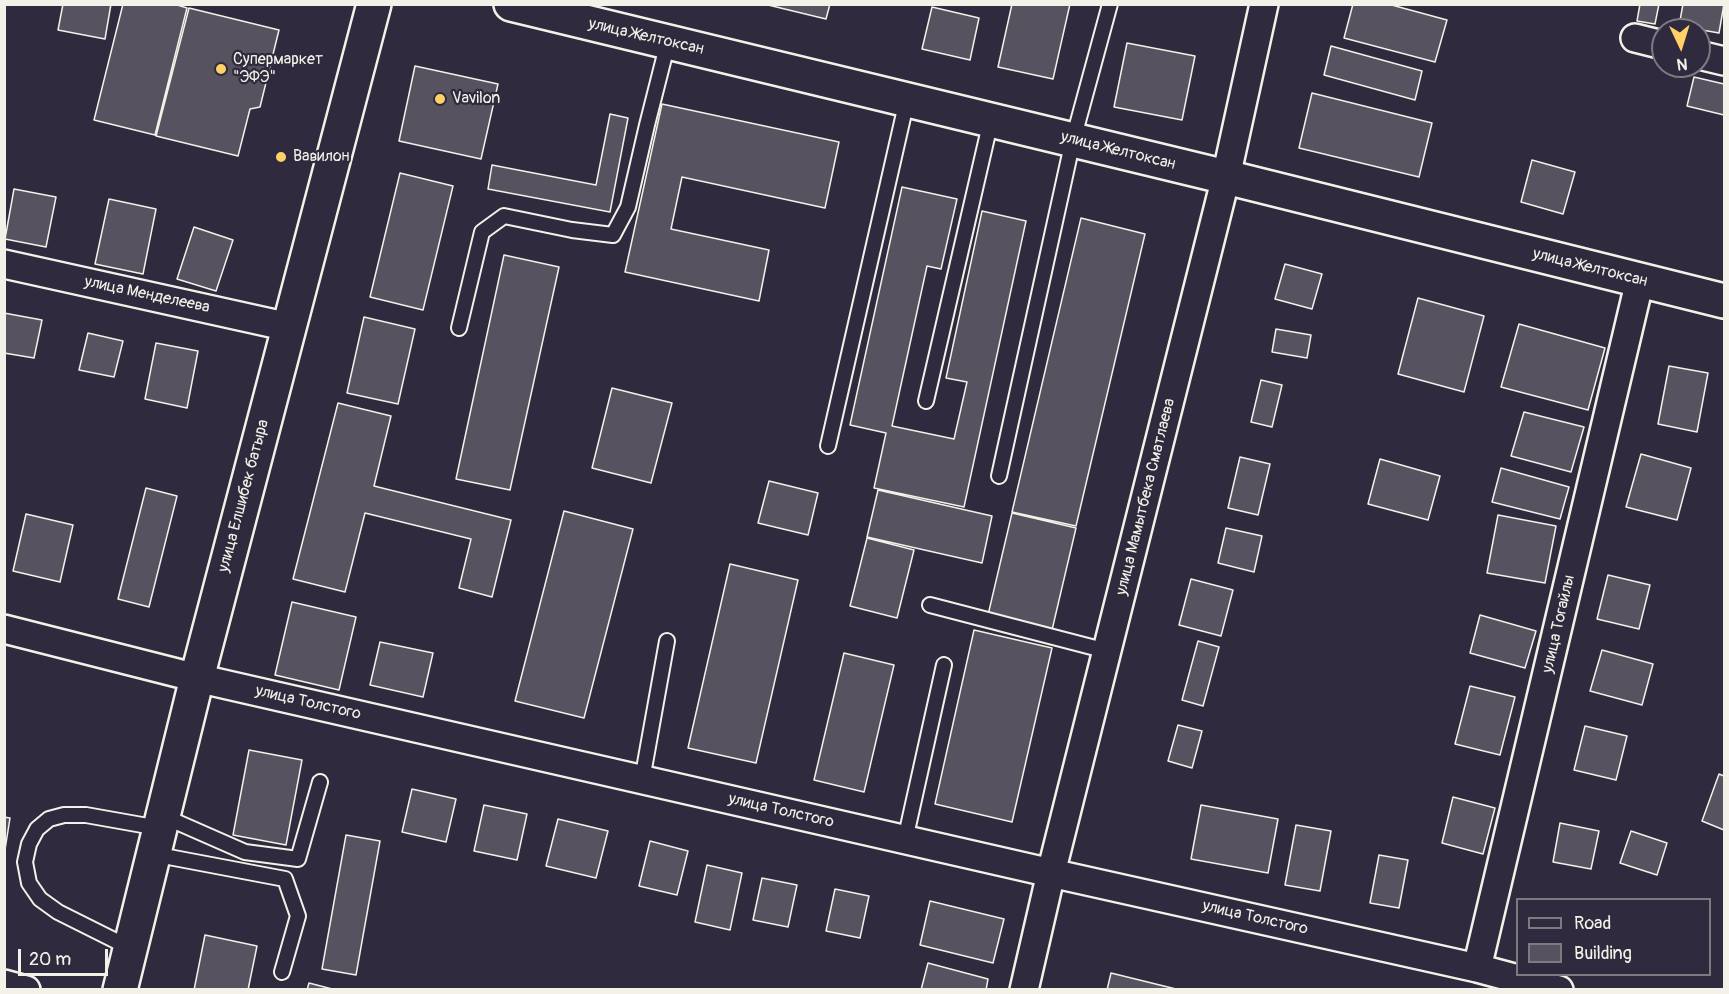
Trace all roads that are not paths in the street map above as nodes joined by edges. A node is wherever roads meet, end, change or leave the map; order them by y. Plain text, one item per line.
1 (374, 4) edge
2 (511, 4) edge
3 (1110, 4) edge
4 (1264, 4) edge
5 (562, 11) edge
6 (1635, 38) dead end
7 (668, 42) junction
8 (1651, 42) edge
9 (907, 100) junction
10 (991, 120) junction
11 (1073, 140) junction
12 (1226, 177) junction
13 (4, 264) edge
14 (1640, 280) junction
15 (1725, 300) edge
16 (289, 327) junction
17 (459, 328) dead end
18 (926, 401) dead end
19 (828, 446) dead end
20 (999, 476) dead end
21 (930, 605) dead end
22 (4, 629) edge
23 (667, 641) dead end
24 (1107, 651) junction
25 (944, 666) dead end
26 (197, 678) junction
27 (642, 780) junction
28 (320, 782) dead end
29 (158, 833) junction
30 (904, 840) junction
31 (1051, 873) junction
32 (130, 948) junction
33 (1477, 968) junction
34 (282, 972) dead end
35 (4, 984) edge
36 (26, 990) edge
37 (120, 990) edge
38 (1024, 990) edge
39 (1559, 990) edge

1 - 16 street, улица Елшибек батыра
2 - 5 street, улица Желтоксан
3 - 11 lane
4 - 12 street, улица Мамытбека Сматлаева
5 - 7 street, улица Желтоксан
6 - 8 street
7 - 9 street, улица Желтоксан
7 - 17 lane
9 - 10 street, улица Желтоксан
9 - 19 lane
10 - 11 street, улица Желтоксан
10 - 18 lane
11 - 12 street, улица Желтоксан
11 - 20 lane
12 - 14 street, улица Желтоксан
12 - 24 street, улица Мамытбека Сматлаева
13 - 16 street, улица Менделеева
14 - 15 street, улица Желтоксан
14 - 33 street, улица Тогайлы
16 - 26 street, улица Елшибек батыра
21 - 24 lane
22 - 26 street, улица Толстого
23 - 27 lane
24 - 31 street, улица Мамытбека Сматлаева
25 - 30 lane
26 - 27 street, улица Толстого
26 - 29 street, улица Елшибек батыра
27 - 30 street, улица Толстого
28 - 29 lane
29 - 32 street, улица Елшибек батыра
29 - 32 lane
29 - 34 lane
30 - 31 street, улица Толстого
31 - 33 street, улица Толстого
31 - 38 street, улица Мамытбека Сматлаева
32 - 37 street, улица Елшибек батыра
33 - 39 street, улица Толстого
35 - 36 street

